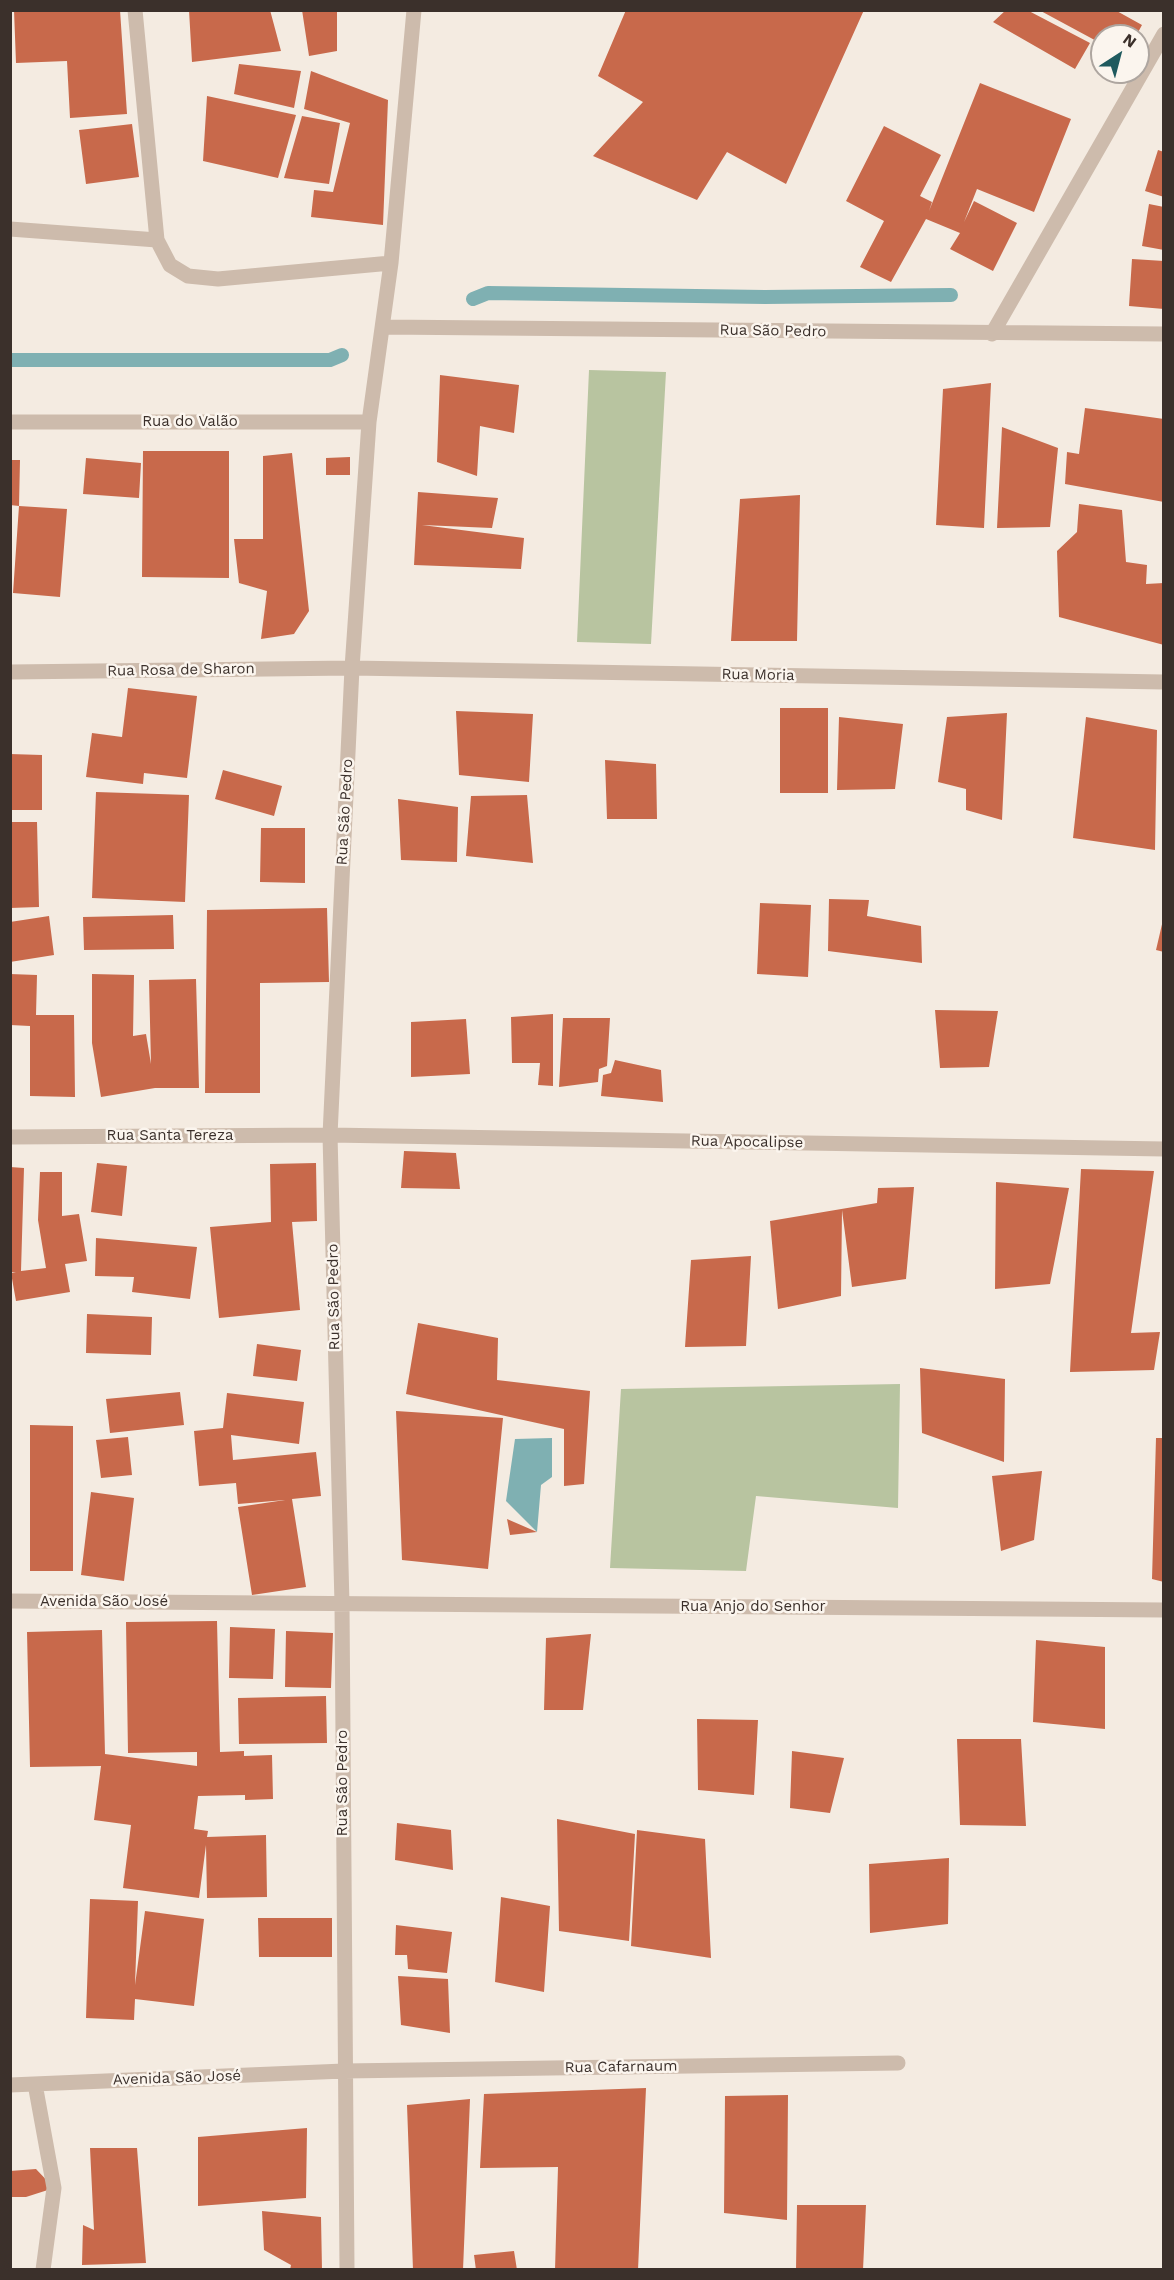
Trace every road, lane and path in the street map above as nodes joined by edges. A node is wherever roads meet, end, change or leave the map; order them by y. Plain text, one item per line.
1 (135, 10) edge
2 (414, 10) edge
3 (1164, 34) edge
4 (10, 230) edge
5 (157, 240) junction
6 (391, 262) junction
7 (383, 327) junction
8 (992, 334) junction
9 (1164, 334) edge
10 (10, 422) edge
11 (369, 422) junction
12 (352, 668) junction
13 (10, 672) edge
14 (1164, 682) edge
15 (330, 1135) junction
16 (10, 1137) edge
17 (1164, 1149) edge
18 (10, 1601) edge
19 (342, 1604) junction
20 (1164, 1610) edge
21 (898, 2063) dead end
22 (344, 2072) junction
23 (35, 2084) junction
24 (10, 2085) edge
25 (43, 2270) edge
26 (347, 2270) edge

1 - 5 street
2 - 6 street, Rua São Pedro
3 - 8 street
4 - 5 street
5 - 6 street
6 - 7 street, Rua São Pedro
7 - 8 street, Rua São Pedro
7 - 11 street, Rua São Pedro
8 - 9 street, Rua São Pedro
10 - 11 street, Rua do Valão
11 - 12 street, Rua São Pedro
12 - 13 street, Rua Rosa de Sharon
12 - 14 street, Rua Moria
12 - 15 street, Rua São Pedro
15 - 16 street, Rua Santa Tereza
15 - 17 street, Rua Apocalipse
15 - 19 street, Rua São Pedro
18 - 19 street, Avenida São José
19 - 20 street, Rua Anjo do Senhor
19 - 22 street, Rua São Pedro
21 - 22 street, Rua Cafarnaum
22 - 23 street, Avenida São José
22 - 26 street, Rua São Pedro
23 - 24 street, Avenida São José
23 - 25 street

